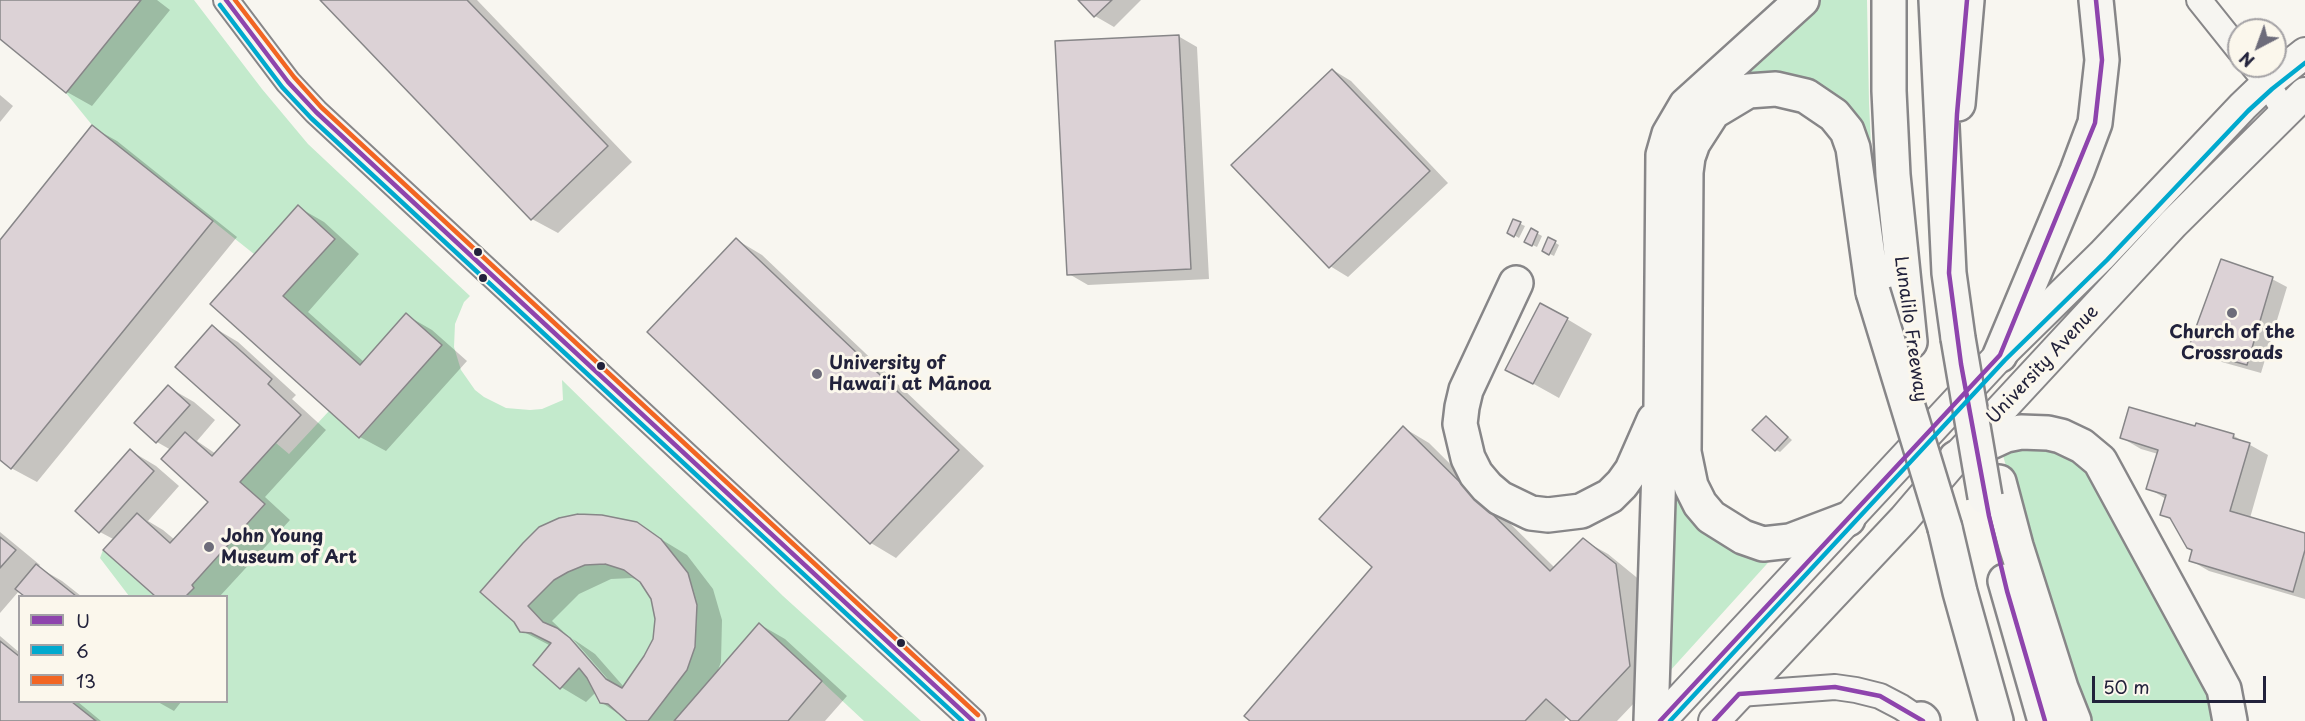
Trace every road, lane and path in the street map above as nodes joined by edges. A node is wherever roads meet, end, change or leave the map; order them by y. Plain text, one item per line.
1 (226, 0) edge
2 (1802, 0) edge
3 (1889, 0) edge
4 (1936, 0) edge
5 (1967, 0) edge
6 (2096, 0) edge
7 (2199, 0) edge
8 (2227, 35) edge
9 (2305, 53) edge
10 (2287, 61) edge
11 (2257, 78) edge
12 (2265, 78) edge
13 (2295, 102) edge
14 (1949, 273) junction
15 (1516, 283) dead end
16 (2000, 355) junction
17 (1660, 405) junction
18 (1967, 441) junction
19 (1992, 489) junction
20 (1848, 519) junction
21 (1945, 528) junction
22 (1739, 694) junction
23 (1922, 720) edge
24 (973, 721) edge
25 (1651, 721) edge
26 (1660, 721) edge
27 (1714, 721) edge
28 (1996, 721) edge
29 (2045, 721) edge
30 (2074, 721) edge
31 (2230, 721) edge

1 - 24 street
2 - 17 highway
3 - 21 highway, Lunalilo Freeway, bridge
4 - 14 highway
5 - 14 highway
6 - 16 highway
7 - 8 street
9 - 10 main road, University Avenue
11 - 16 main road, University Avenue
12 - 13 street
13 - 18 main road, University Avenue
14 - 18 highway, bridge
15 - 17 highway
16 - 20 main road, University Avenue
17 - 25 highway
18 - 19 highway, bridge
18 - 22 main road, University Avenue
18 - 31 highway
19 - 29 highway
19 - 30 highway
20 - 21 highway, bridge
20 - 26 main road, University Avenue
21 - 28 highway, Lunalilo Freeway
22 - 23 street
22 - 27 main road, University Avenue

